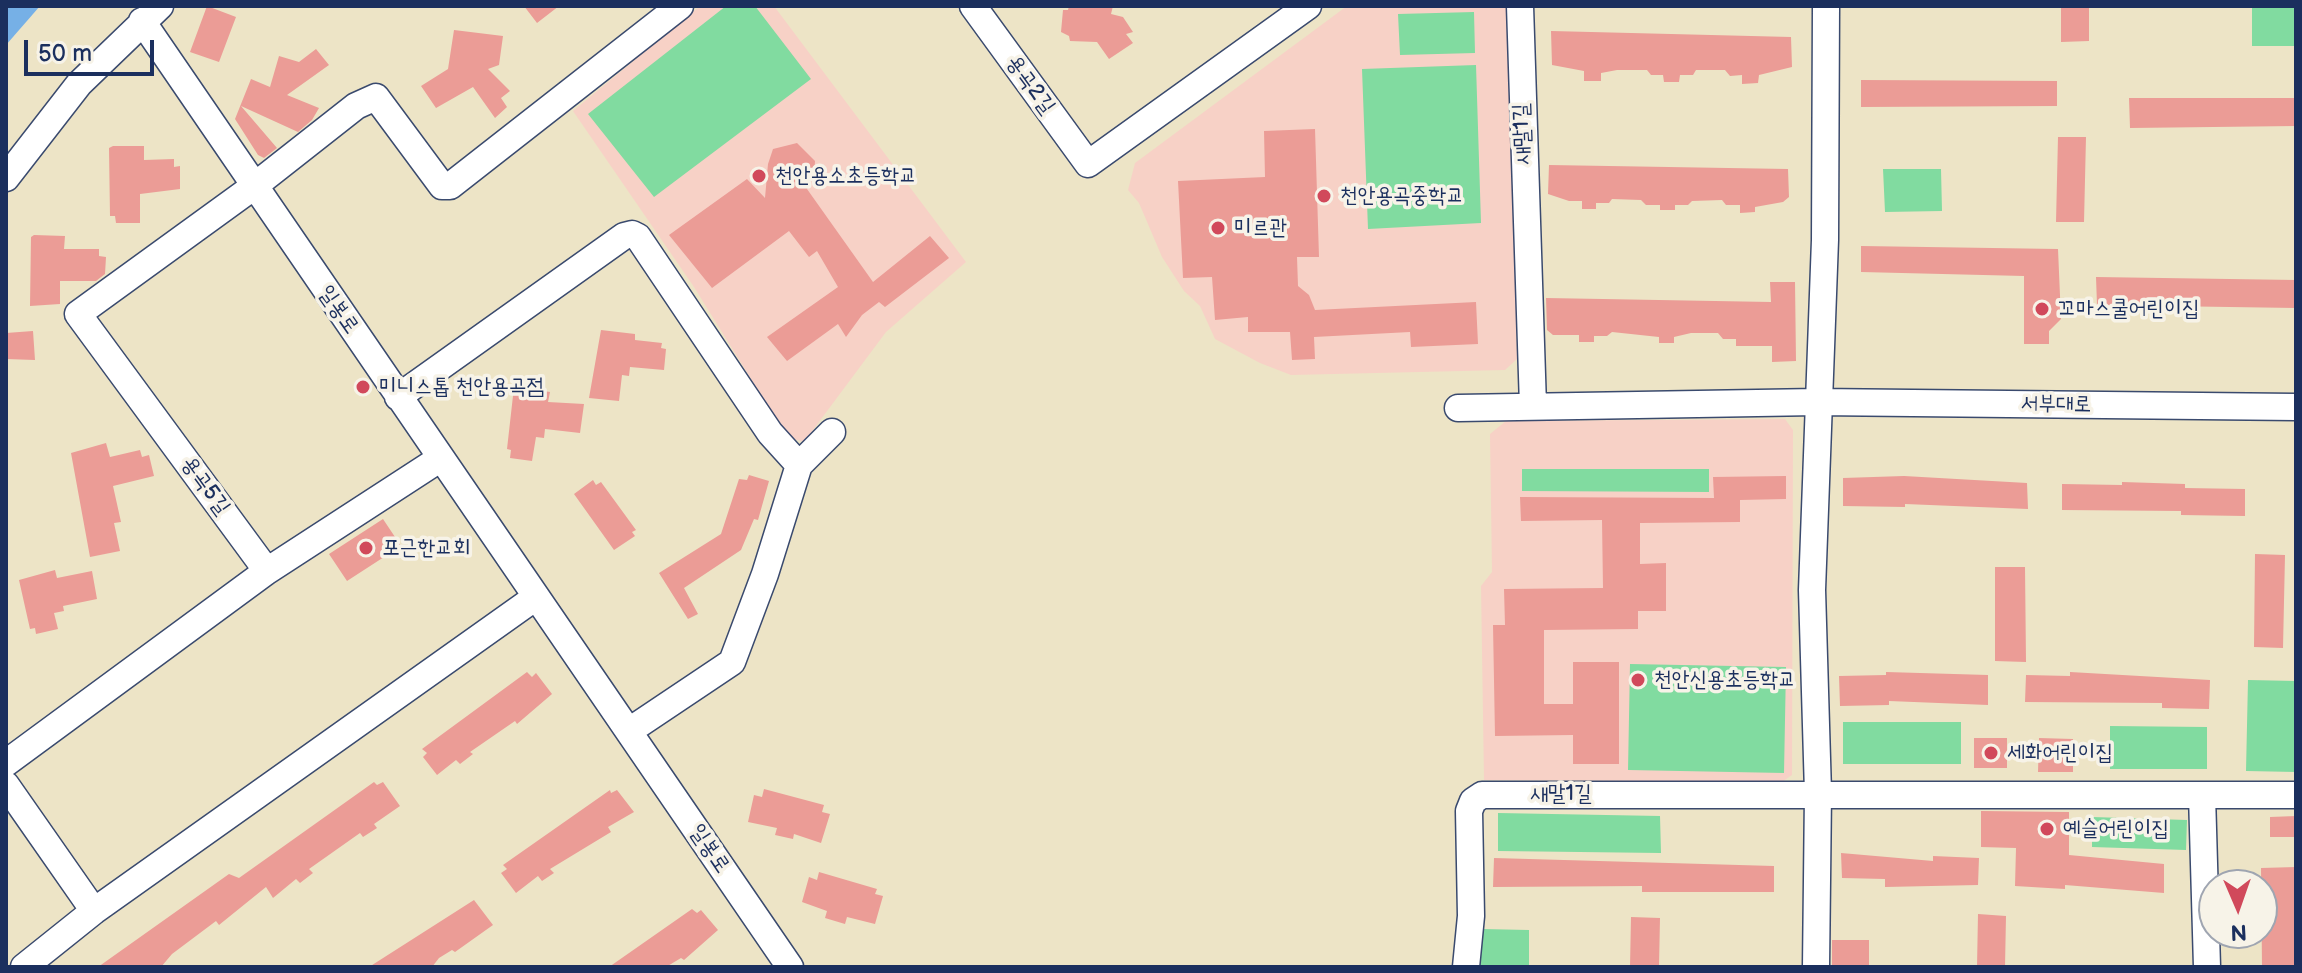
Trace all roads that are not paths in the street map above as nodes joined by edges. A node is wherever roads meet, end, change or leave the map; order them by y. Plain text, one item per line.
1 (680, 6) edge
2 (973, 6) edge
3 (1308, 6) edge
4 (1520, 6) edge
5 (1826, 6) edge
6 (151, 13) edge
7 (6, 178) edge
8 (253, 187) junction
9 (398, 397) junction
10 (1817, 402) junction
11 (1533, 406) junction
12 (2296, 407) edge
13 (1458, 408) dead end
14 (832, 432) dead end
15 (441, 458) junction
16 (799, 465) junction
17 (267, 571) junction
18 (536, 597) junction
19 (629, 731) junction
20 (6, 763) edge
21 (6, 785) edge
22 (1818, 793) junction
23 (2202, 795) junction
24 (2296, 795) edge
25 (94, 911) junction
26 (24, 967) edge
27 (790, 967) edge
28 (1466, 967) edge
29 (1816, 967) edge
30 (2207, 967) edge

1 - 8 street
2 - 3 street, 용곡2길
4 - 11 street, 새말1길
5 - 10 street
6 - 7 street
6 - 8 street, 일봉로
8 - 9 street, 일봉로
8 - 17 street, 용곡5길
9 - 15 street, 일봉로
9 - 16 street
10 - 11 street
10 - 12 street, 서부대로
10 - 22 street
11 - 13 street
14 - 16 street
15 - 17 street
15 - 18 street, 일봉로
16 - 19 street
17 - 20 street
18 - 19 street, 일봉로
18 - 25 street
19 - 27 street, 일봉로
21 - 25 street
22 - 23 street
22 - 28 street, 새말1길
22 - 29 street
23 - 24 street
23 - 30 street
25 - 26 street

